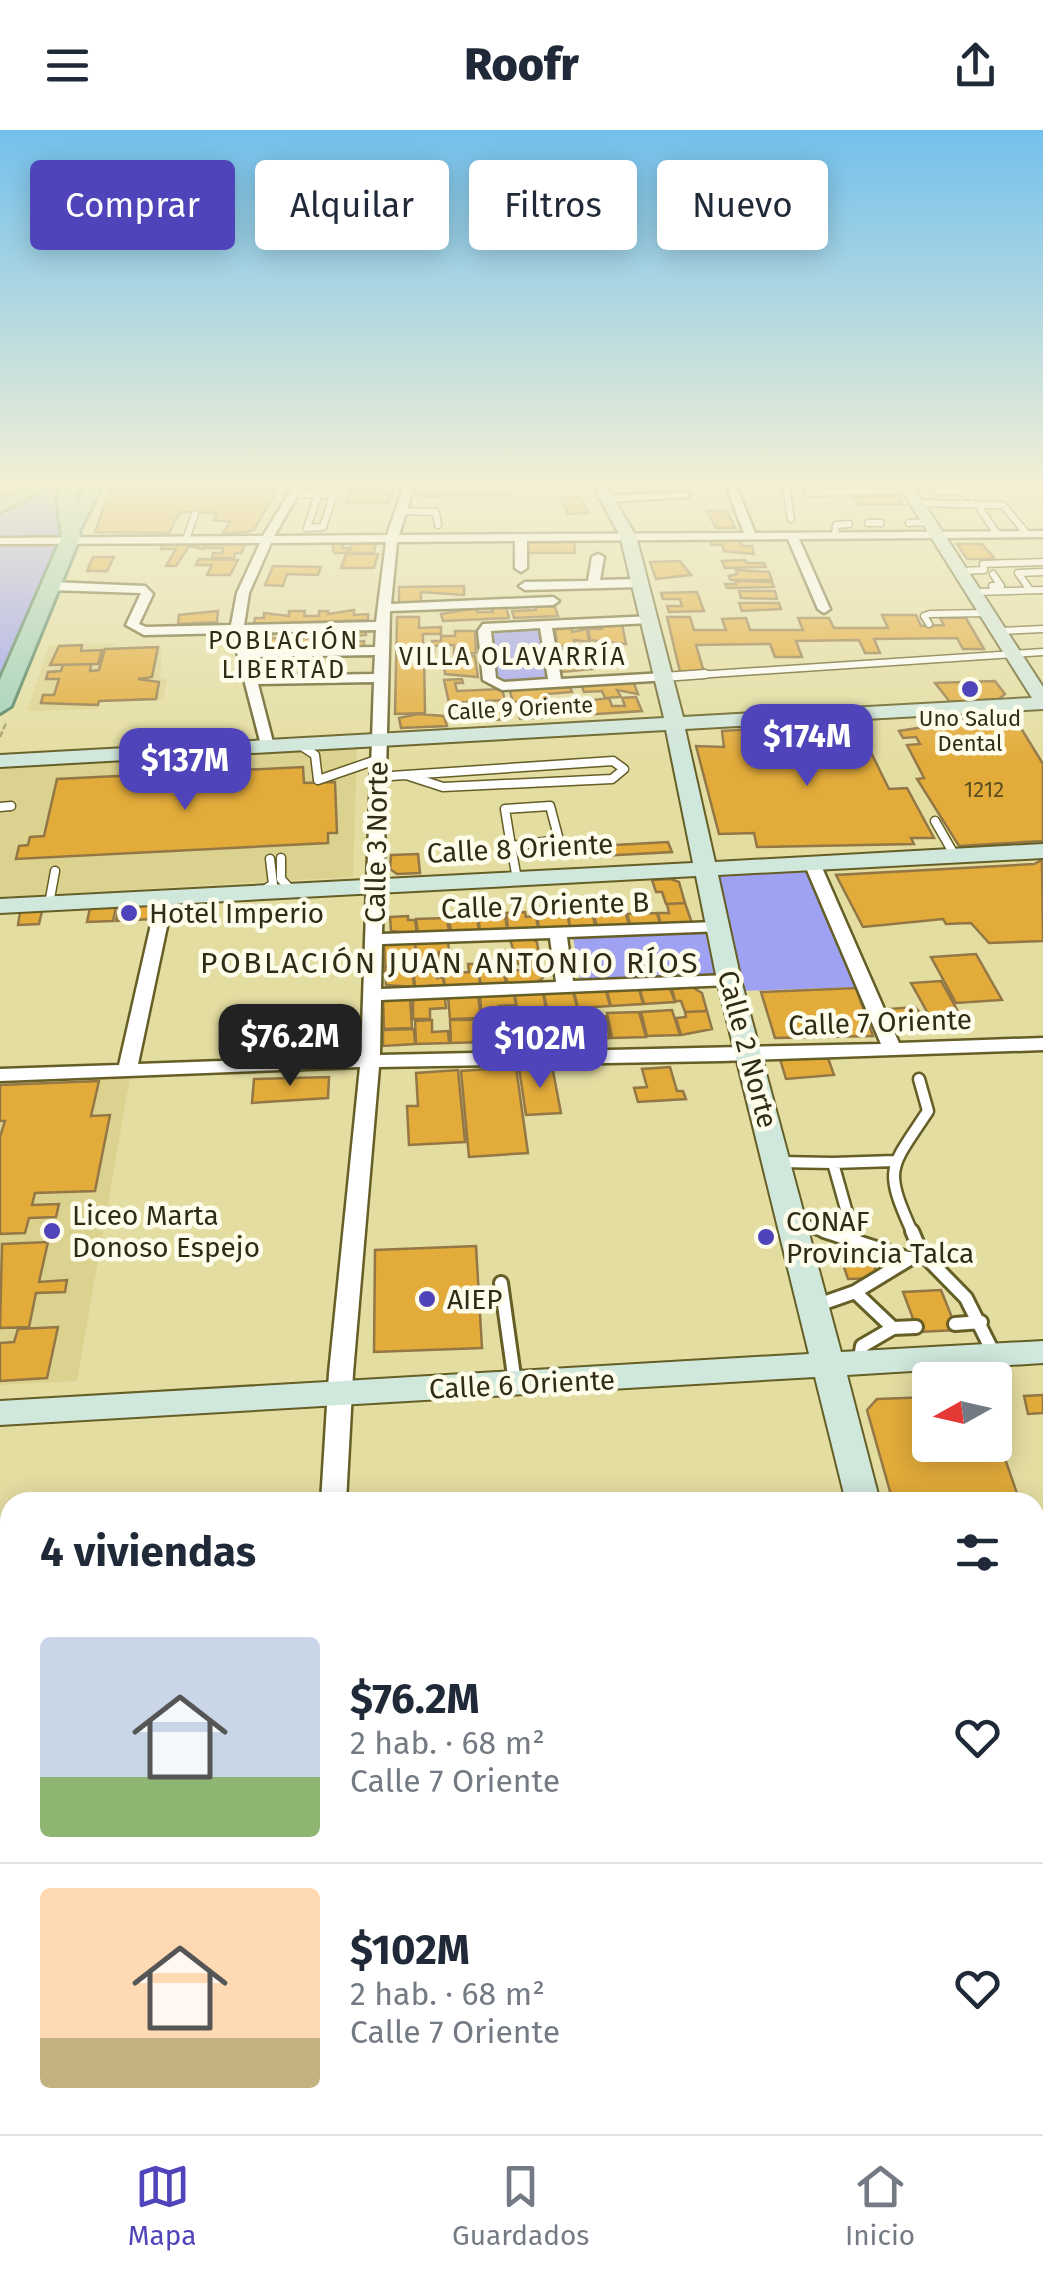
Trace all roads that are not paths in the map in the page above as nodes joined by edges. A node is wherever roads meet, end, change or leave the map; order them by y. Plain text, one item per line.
1 (55, 577) edge
2 (252, 577) edge
3 (388, 577) edge
4 (594, 577) edge
5 (638, 577) edge
6 (810, 577) edge
7 (963, 577) edge
8 (995, 577) edge
9 (1019, 577) edge
10 (640, 583) junction
11 (593, 584) junction
12 (51, 586) junction
13 (525, 586) dead end
14 (972, 590) junction
15 (1030, 590) junction
16 (1043, 590) edge
17 (553, 601) dead end
18 (384, 608) junction
19 (824, 609) dead end
20 (987, 612) junction
21 (649, 619) junction
22 (545, 623) junction
23 (929, 624) dead end
24 (382, 626) junction
25 (237, 629) junction
26 (1043, 630) edge
27 (998, 631) junction
28 (380, 652) junction
29 (1043, 652) edge
30 (244, 653) junction
31 (1013, 654) junction
32 (664, 677) junction
33 (379, 678) junction
34 (252, 680) junction
35 (555, 683) junction
36 (1043, 702) edge
37 (0, 706) edge
38 (676, 725) junction
39 (299, 745) junction
40 (267, 746) junction
41 (378, 750) junction
42 (0, 761) edge
43 (406, 776) junction
44 (376, 778) junction
45 (935, 821) dead end
46 (511, 846) junction
47 (1043, 851) edge
48 (955, 856) junction
49 (812, 864) junction
50 (704, 868) junction
51 (55, 871) dead end
52 (517, 879) junction
53 (376, 885) junction
54 (292, 891) junction
55 (260, 892) junction
56 (165, 898) junction
57 (49, 904) junction
58 (0, 906) edge
59 (718, 927) junction
60 (558, 932) junction
61 (374, 938) junction
62 (729, 980) junction
63 (565, 986) junction
64 (372, 995) junction
65 (1043, 1044) edge
66 (893, 1050) junction
67 (750, 1054) junction
68 (370, 1061) junction
69 (127, 1071) junction
70 (0, 1075) edge
71 (919, 1080) dead end
72 (777, 1162) junction
73 (895, 1162) junction
74 (833, 1163) junction
75 (793, 1222) junction
76 (856, 1243) junction
77 (916, 1256) junction
78 (502, 1283) dead end
79 (855, 1292) junction
80 (813, 1307) junction
81 (981, 1322) junction
82 (954, 1324) dead end
83 (916, 1326) dead end
84 (893, 1328) junction
85 (1043, 1352) edge
86 (994, 1354) junction
87 (844, 1366) junction
88 (515, 1384) junction
89 (340, 1394) junction
90 (0, 1413) edge
91 (335, 1492) edge
92 (862, 1492) edge

1 - 12 main road
2 - 25 street
3 - 18 street, Calle 3 Norte
4 - 11 street
5 - 10 street, Calle 2 Norte
6 - 19 street
7 - 14 street
8 - 14 lane
9 - 15 lane
10 - 11 street
10 - 21 street, Calle 2 Norte
11 - 13 street
12 - 25 street
12 - 37 main road
14 - 15 lane
14 - 20 street
15 - 16 lane
17 - 18 street
18 - 24 street, Calle 3 Norte
20 - 23 lane
20 - 27 street
21 - 22 street
21 - 32 street, Calle 2 Norte
22 - 35 street
22 - 35 street
24 - 25 street
24 - 28 street, Calle 3 Norte
25 - 30 street
26 - 27 lane
27 - 31 street
28 - 30 street
28 - 33 street, Calle 3 Norte
29 - 31 lane
30 - 34 street
31 - 32 lane
31 - 36 street
32 - 35 street
32 - 38 street, Calle 2 Norte
33 - 34 street
33 - 41 street, Calle 3 Norte
34 - 40 street
36 - 38 street, Calle 9 Oriente
38 - 41 street, Calle 9 Oriente
38 - 50 street, Calle 2 Norte
39 - 40 street, Calle 9 Oriente
39 - 41 street, Calle 9 Oriente
39 - 41 lane
40 - 42 street, Calle 9 Oriente
41 - 44 street, Calle 3 Norte
43 - 43 lane
43 - 44 lane
44 - 53 street, Calle 3 Norte
45 - 48 lane
46 - 46 lane
46 - 52 lane
47 - 48 street, Calle 8 Oriente
48 - 49 street, Calle 8 Oriente
49 - 50 street, Calle 8 Oriente
49 - 66 street
50 - 52 street, Calle 8 Oriente
50 - 59 street, Calle 2 Norte
51 - 57 lane
52 - 53 street, Calle 8 Oriente
53 - 54 street, Calle 8 Oriente
53 - 61 street, Calle 3 Norte
54 - 55 street, Calle 8 Oriente
54 - 55 lane
55 - 56 street, Calle 8 Oriente
56 - 57 street, Calle 8 Oriente
56 - 69 street
57 - 58 street, Calle 8 Oriente
59 - 60 street, Calle 7 Oriente B
59 - 62 street, Calle 2 Norte
60 - 61 street, Calle 7 Oriente B
60 - 63 street
61 - 64 street, Calle 3 Norte
62 - 63 street
62 - 67 street, Calle 2 Norte
63 - 64 street
64 - 68 street, Calle 3 Norte
65 - 66 street, Calle 7 Oriente
66 - 67 street, Calle 7 Oriente
67 - 68 street, Calle 7 Oriente
67 - 72 street, Calle 2 Norte
68 - 69 street, Calle 7 Oriente
68 - 89 street, Calle 3 Norte
69 - 70 street, Calle 7 Oriente
71 - 73 lane
72 - 74 lane
72 - 75 street, Calle 2 Norte
73 - 74 lane
73 - 77 lane
74 - 76 lane
75 - 76 lane
75 - 80 street, Calle 2 Norte
76 - 77 lane
77 - 79 lane
77 - 81 lane
78 - 88 lane
79 - 80 lane
79 - 84 lane
80 - 87 street, Calle 2 Norte
81 - 82 lane
81 - 86 lane
83 - 84 lane
84 - 87 lane
85 - 86 street, Calle 6 Oriente
86 - 87 street, Calle 6 Oriente
87 - 88 street, Calle 6 Oriente
87 - 92 street, Calle 2 Norte
88 - 89 street, Calle 6 Oriente
89 - 90 street, Calle 6 Oriente
89 - 91 street, Calle 3 Norte

